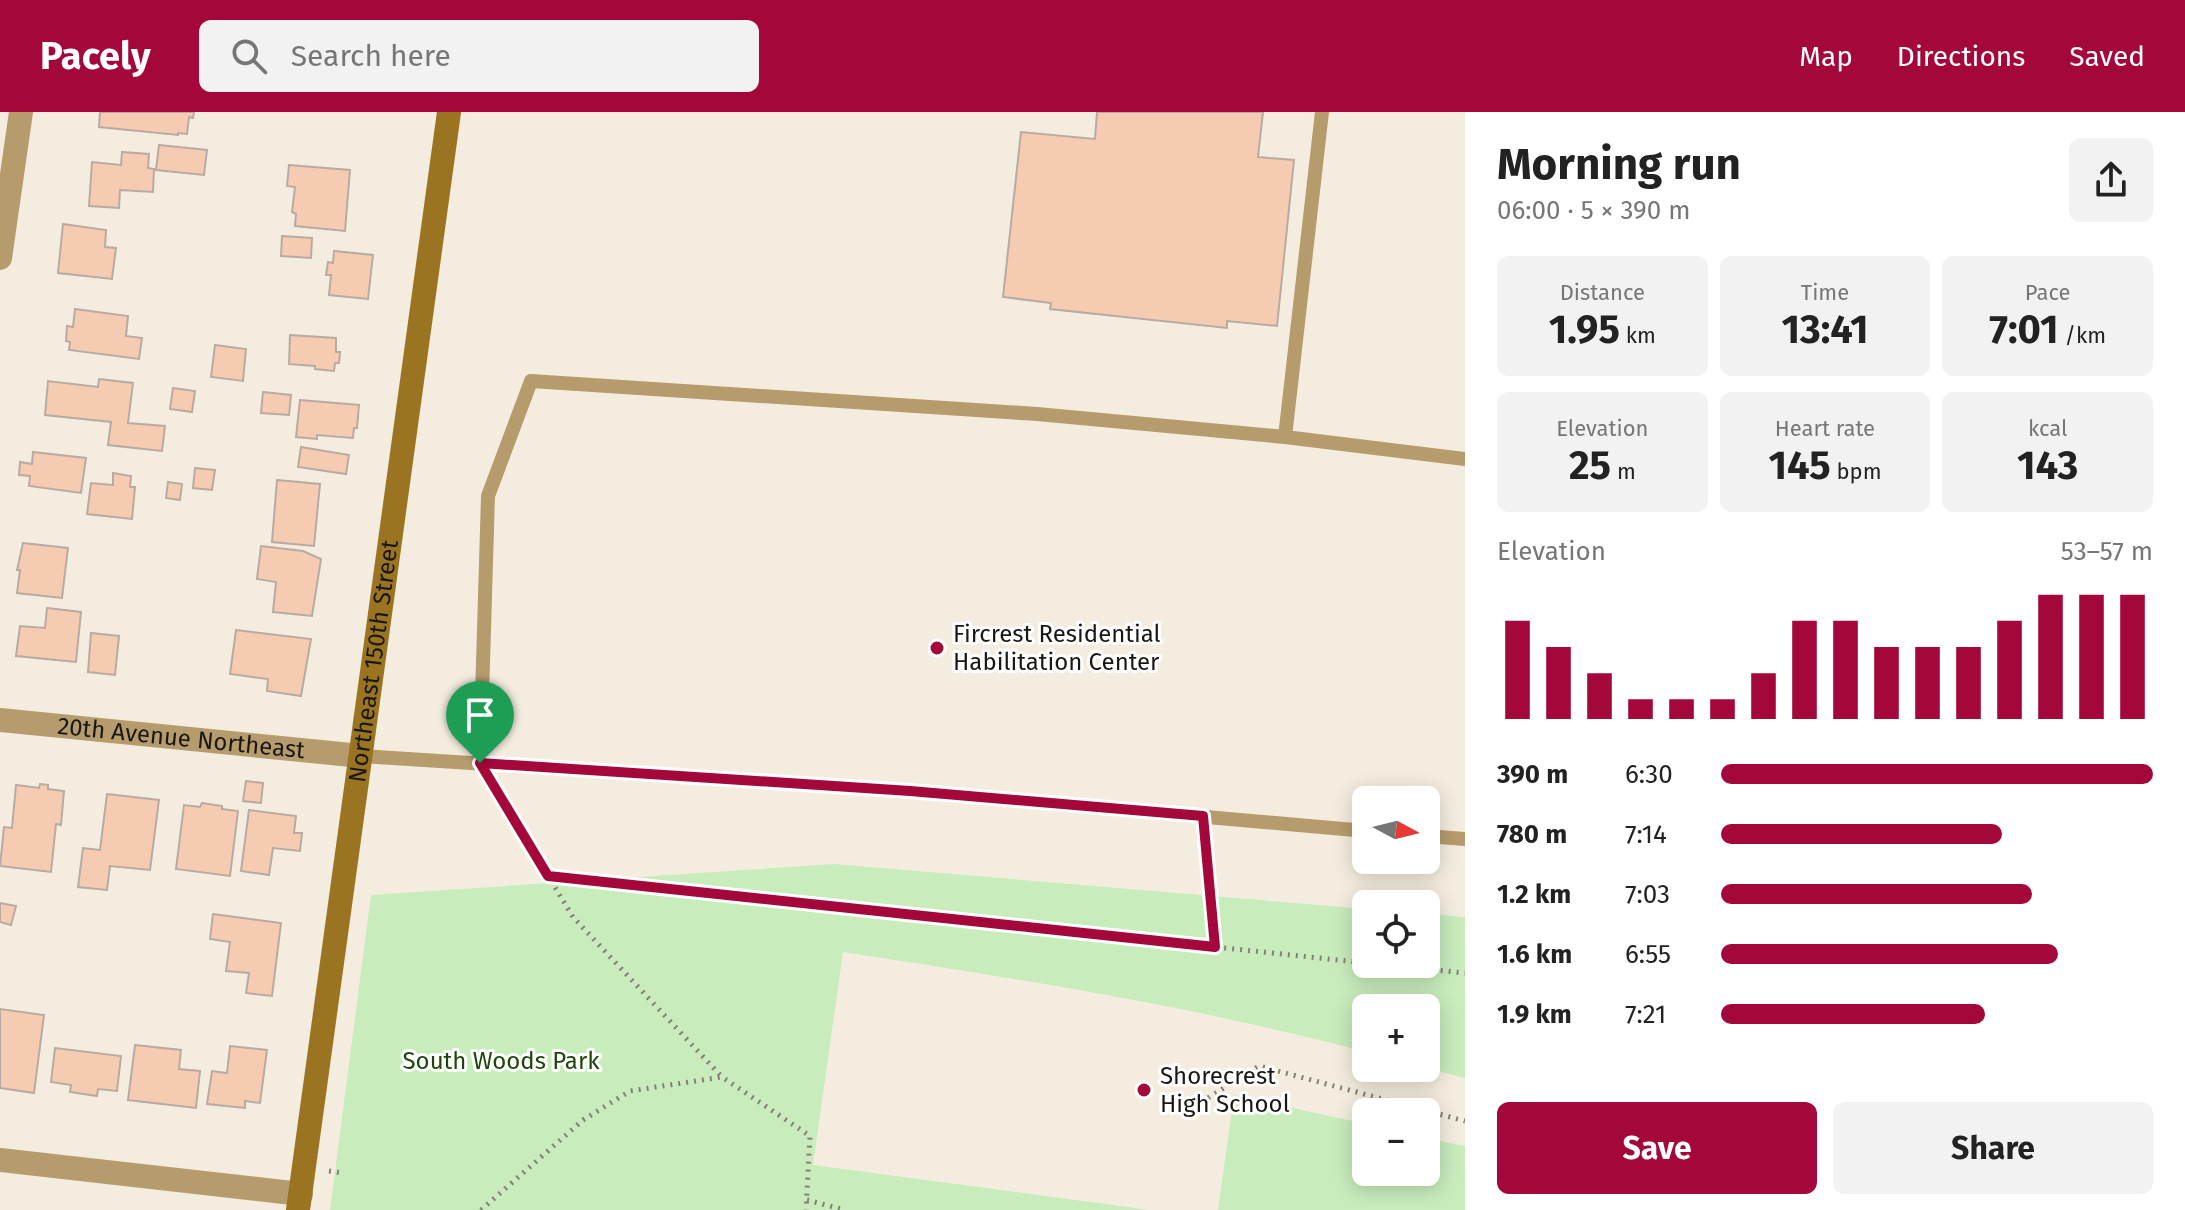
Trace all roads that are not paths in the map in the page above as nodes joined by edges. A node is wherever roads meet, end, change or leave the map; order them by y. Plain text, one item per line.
1 (21, 112) edge
2 (449, 112) edge
3 (1322, 112) edge
4 (0, 258) edge
5 (1285, 437) junction
6 (1465, 459) edge
7 (0, 720) edge
8 (361, 756) junction
9 (480, 763) junction
10 (1352, 830) edge
11 (1440, 837) edge
12 (1465, 839) edge
13 (0, 1160) edge
14 (299, 1202) edge

1 - 4 street
2 - 8 street, Northeast 150th Street
3 - 5 lane
5 - 6 lane
5 - 9 lane
7 - 8 street, 20th Avenue Northeast
8 - 9 lane
8 - 14 street, Northeast 150th Street
9 - 10 lane
11 - 12 lane
13 - 14 street

